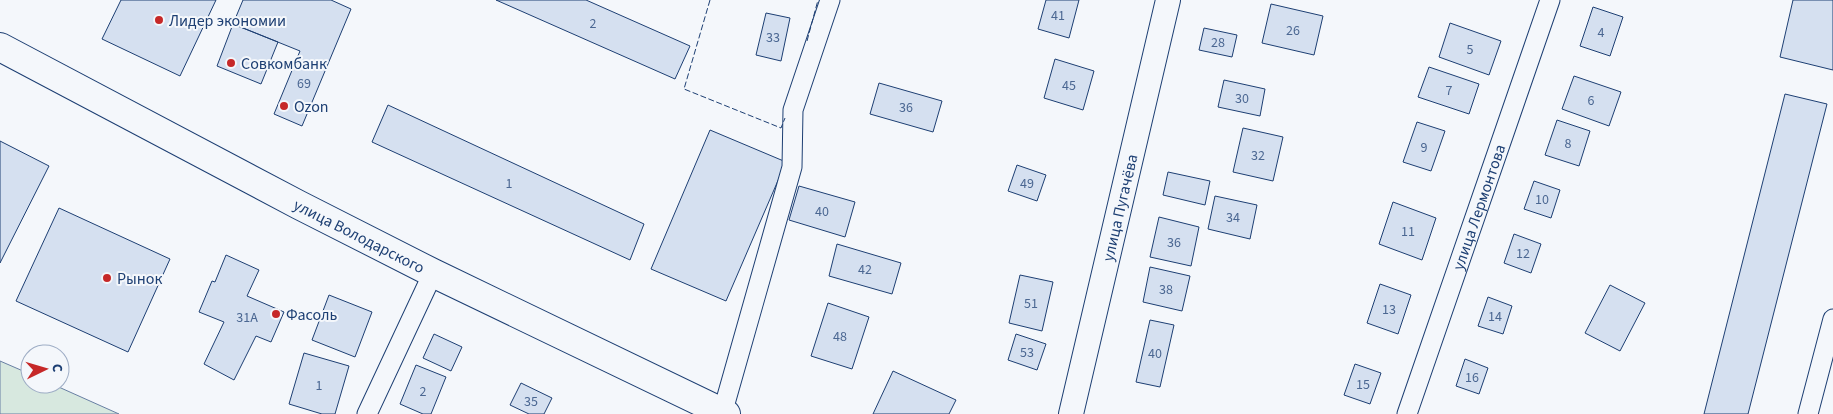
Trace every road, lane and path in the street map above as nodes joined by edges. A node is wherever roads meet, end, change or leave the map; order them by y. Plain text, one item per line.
1 (830, 0) edge
2 (1168, 0) edge
3 (1550, 0) edge
4 (0, 47) edge
5 (433, 273) junction
6 (1833, 319) edge
7 (367, 414) edge
8 (724, 414) edge
9 (1071, 414) edge
10 (1407, 414) edge
11 (1808, 414) edge

1 - 8 street
2 - 9 street, улица Пугачёва
3 - 10 street, улица Лермонтова
4 - 5 main road, улица Володарского
5 - 7 street
5 - 8 main road, улица Володарского
6 - 11 street

